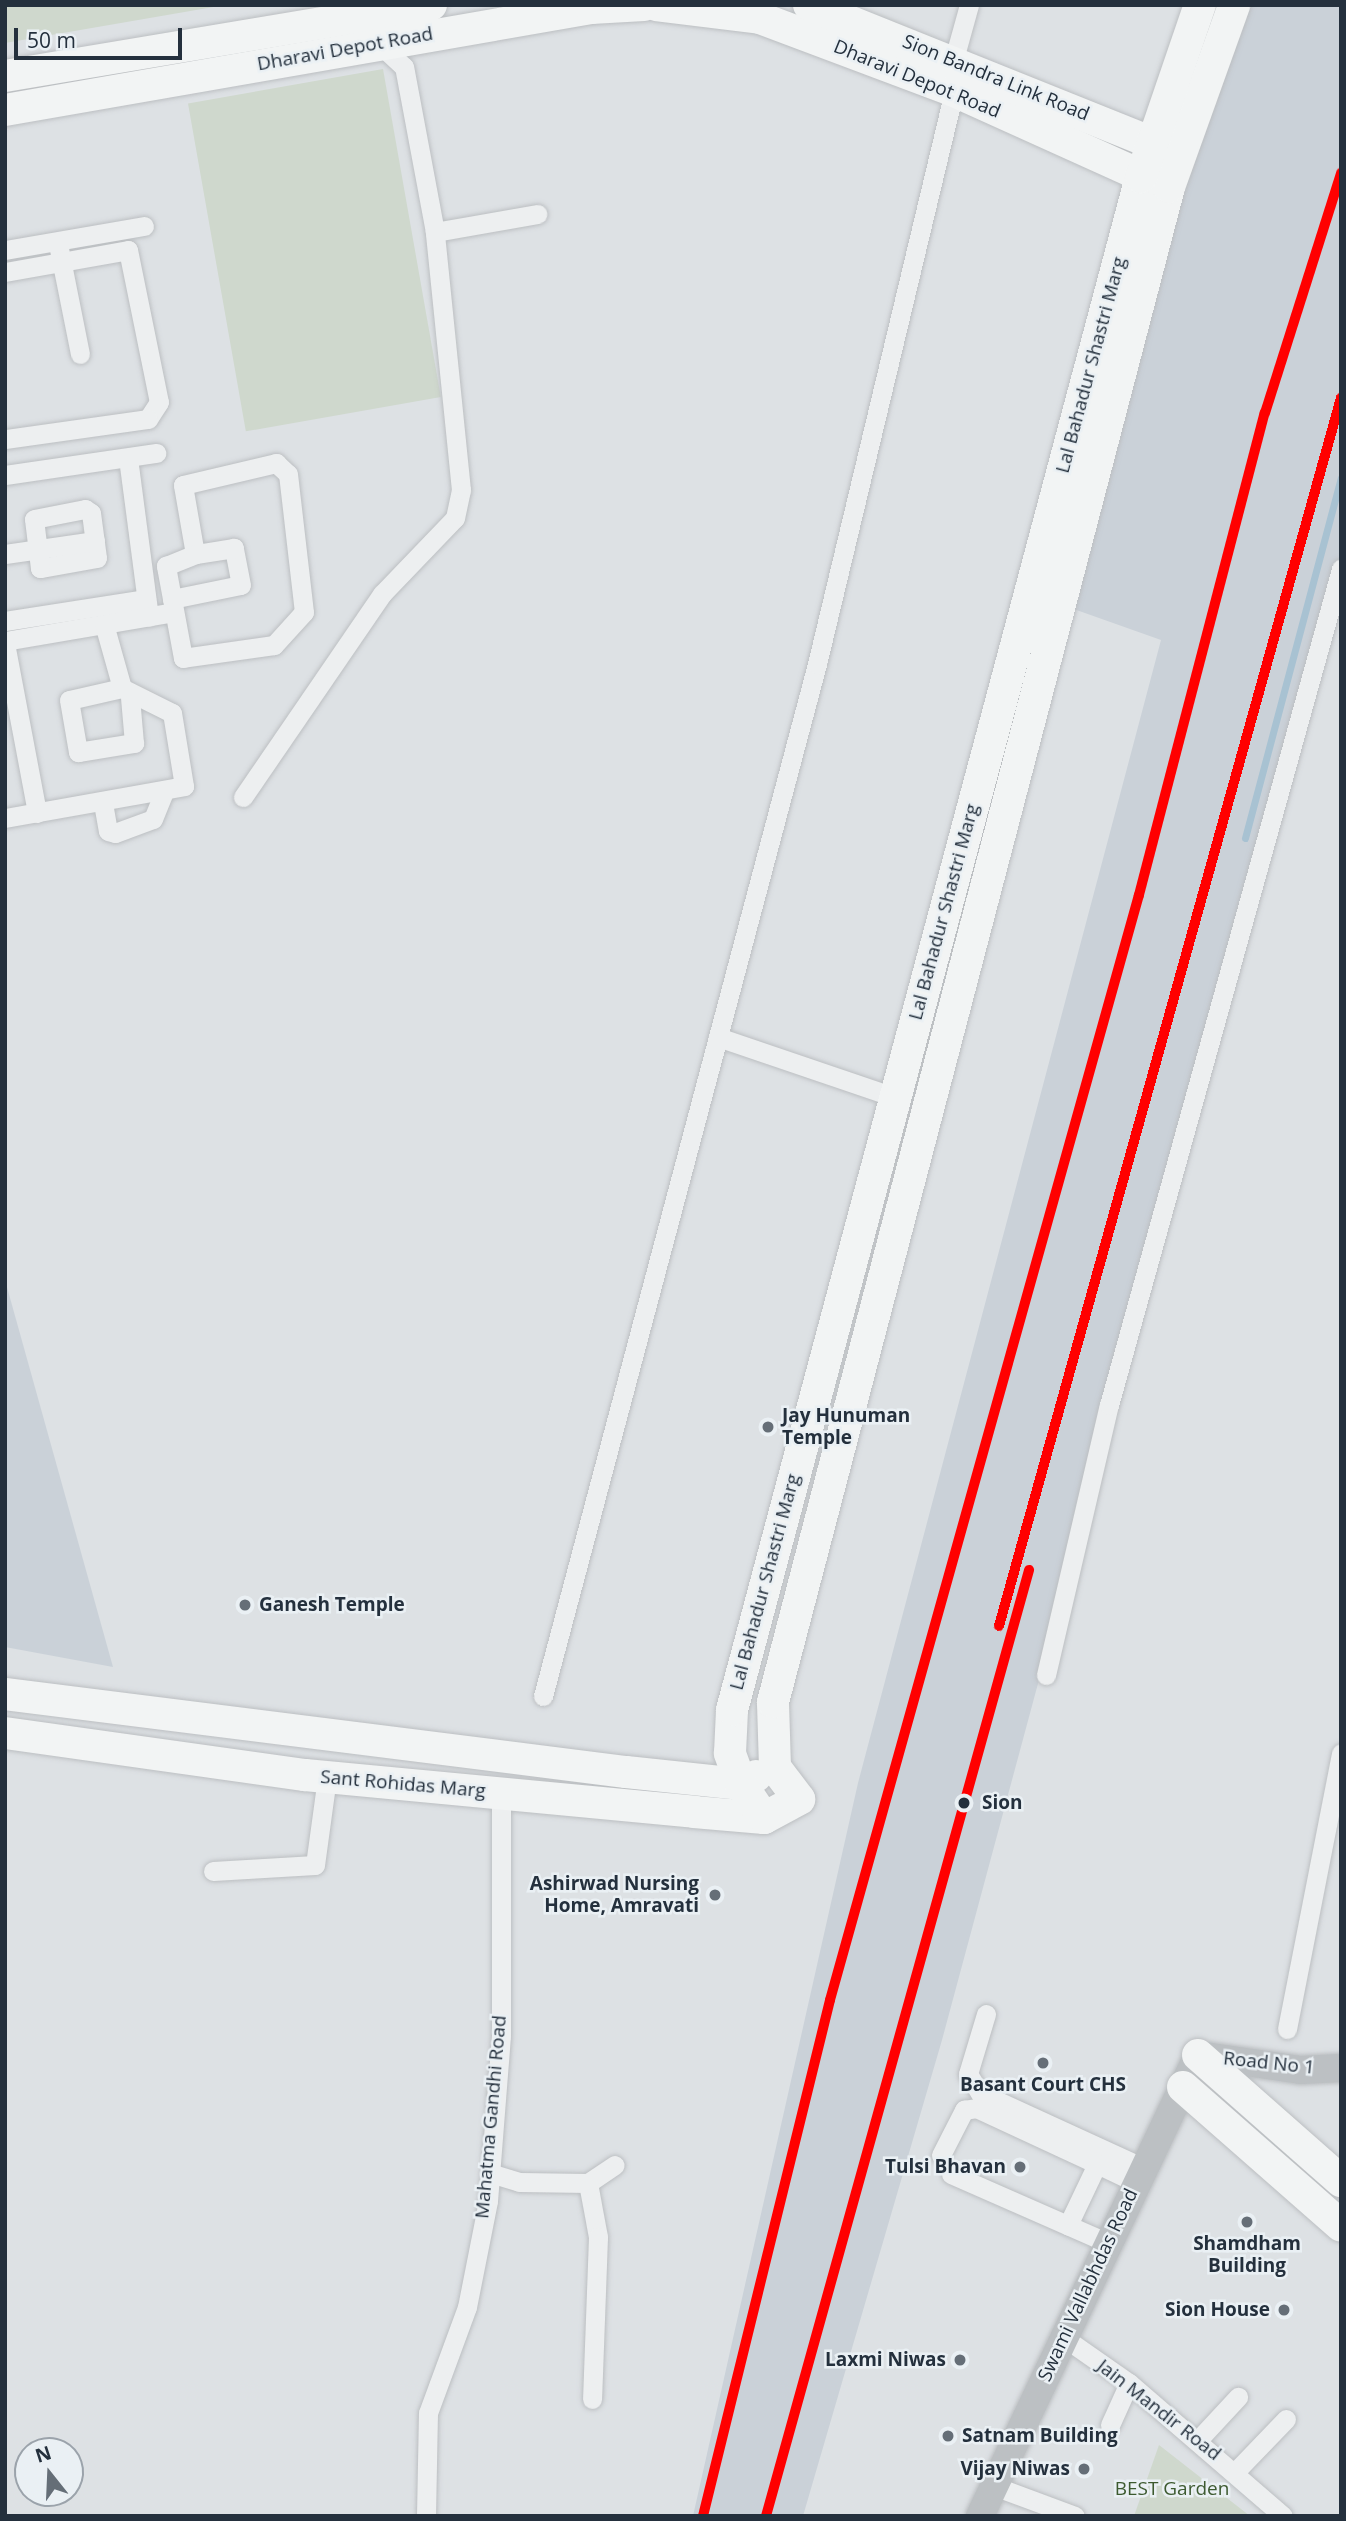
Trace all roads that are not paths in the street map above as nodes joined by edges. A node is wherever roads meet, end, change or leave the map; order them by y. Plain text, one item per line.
1 (431, 5) edge
2 (644, 5) edge
3 (656, 5) edge
4 (809, 5) edge
5 (969, 5) edge
6 (1200, 5) edge
7 (1234, 5) edge
8 (376, 30) junction
9 (954, 60) junction
10 (5, 76) edge
11 (954, 91) junction
12 (5, 110) edge
13 (1167, 149) junction
14 (1155, 182) junction
15 (537, 214) dead end
16 (144, 226) dead end
17 (435, 232) junction
18 (57, 241) junction
19 (5, 250) edge
20 (61, 261) junction
21 (5, 272) edge
22 (80, 354) dead end
23 (5, 439) edge
24 (156, 453) dead end
25 (128, 457) junction
26 (5, 475) edge
27 (37, 550) junction
28 (5, 554) edge
29 (195, 554) junction
30 (1341, 569) edge
31 (173, 605) junction
32 (147, 608) junction
33 (5, 621) edge
34 (104, 624) junction
35 (43, 625) junction
36 (6, 652) edge
37 (163, 794) junction
38 (243, 797) dead end
39 (103, 803) junction
40 (37, 813) junction
41 (5, 818) edge
42 (922, 997) junction
43 (953, 1006) junction
44 (718, 1037) junction
45 (894, 1097) junction
46 (1046, 1675) dead end
47 (5, 1694) edge
48 (543, 1696) dead end
49 (201, 1720) junction
50 (5, 1733) edge
51 (363, 1741) junction
52 (1341, 1753) edge
53 (194, 1760) junction
54 (775, 1767) junction
55 (327, 1777) junction
56 (359, 1780) junction
57 (741, 1784) junction
58 (501, 1794) junction
59 (764, 1818) junction
60 (213, 1871) dead end
61 (986, 2014) dead end
62 (1287, 2029) dead end
63 (1198, 2055) junction
64 (1341, 2068) edge
65 (1183, 2087) junction
66 (942, 2155) dead end
67 (1097, 2164) junction
68 (615, 2165) dead end
69 (490, 2173) junction
70 (951, 2174) dead end
71 (1141, 2175) junction
72 (1341, 2181) edge
73 (588, 2183) junction
74 (1068, 2225) junction
75 (1341, 2226) edge
76 (1108, 2243) junction
77 (1063, 2337) junction
78 (1129, 2383) junction
79 (1238, 2396) dead end
80 (592, 2399) dead end
81 (1286, 2419) dead end
82 (1110, 2425) dead end
83 (1198, 2440) junction
84 (1236, 2471) junction
85 (989, 2507) edge
86 (426, 2516) edge
87 (1075, 2516) edge
88 (1283, 2516) edge

1 - 8 main road
2 - 8 main road, Dharavi Depot Road
3 - 11 main road, Dharavi Depot Road
4 - 9 main road, Sion Bandra Link Road
5 - 9 street
6 - 13 main road, Lal Bahadur Shastri Marg
7 - 13 main road, Lal Bahadur Shastri Marg
8 - 10 main road
8 - 12 main road, Dharavi Depot Road
8 - 17 street
9 - 13 main road, Sion Bandra Link Road
11 - 14 main road, Dharavi Depot Road
11 - 44 street
13 - 14 main road, Lal Bahadur Shastri Marg
14 - 42 main road, Lal Bahadur Shastri Marg
14 - 43 main road, Lal Bahadur Shastri Marg
15 - 17 street
16 - 18 street
17 - 38 street
18 - 19 street
18 - 20 street
20 - 21 street
20 - 22 street
20 - 23 street
24 - 25 street
25 - 26 street
25 - 32 street
27 - 27 street
27 - 28 street
29 - 31 street
29 - 31 street
29 - 31 street
30 - 46 street
31 - 32 street
32 - 34 street
32 - 35 street
33 - 35 street
34 - 35 street
34 - 37 street
35 - 36 street
36 - 40 street
37 - 39 street
37 - 39 street
39 - 40 street
40 - 41 street
42 - 43 main road
42 - 45 main road, Lal Bahadur Shastri Marg
43 - 54 main road, Lal Bahadur Shastri Marg
44 - 45 street
44 - 48 street
45 - 57 main road, Lal Bahadur Shastri Marg
47 - 49 main road, Sant Rohidas Marg
49 - 51 main road, Sant Rohidas Marg
49 - 53 main road
50 - 53 main road, Sant Rohidas Marg
51 - 56 main road
51 - 57 main road, Sant Rohidas Marg
52 - 62 street
53 - 55 main road, Sant Rohidas Marg
54 - 57 main road
54 - 59 main road
55 - 56 main road, Sant Rohidas Marg
55 - 60 street
56 - 58 main road, Sant Rohidas Marg
57 - 59 main road, Lal Bahadur Shastri Marg
58 - 59 main road, Sant Rohidas Marg
58 - 69 street, Mahatma Gandhi Road
61 - 71 street
63 - 64 street, Road No 1
63 - 65 street, Swami Vallabhdas Road
63 - 72 main road
65 - 71 street, Swami Vallabhdas Road
65 - 75 main road
66 - 67 street
67 - 71 street
67 - 74 street
68 - 73 street
69 - 73 street
69 - 86 street, Mahatma Gandhi Road
70 - 74 street
71 - 76 street, Swami Vallabhdas Road
73 - 80 street
74 - 76 street
76 - 77 street, Swami Vallabhdas Road
77 - 78 street, Jain Mandir Road
77 - 85 street, Swami Vallabhdas Road
78 - 82 street
78 - 83 street, Jain Mandir Road
79 - 83 street
81 - 84 street
83 - 84 street, Jain Mandir Road
84 - 88 street, Jain Mandir Road
85 - 87 street

